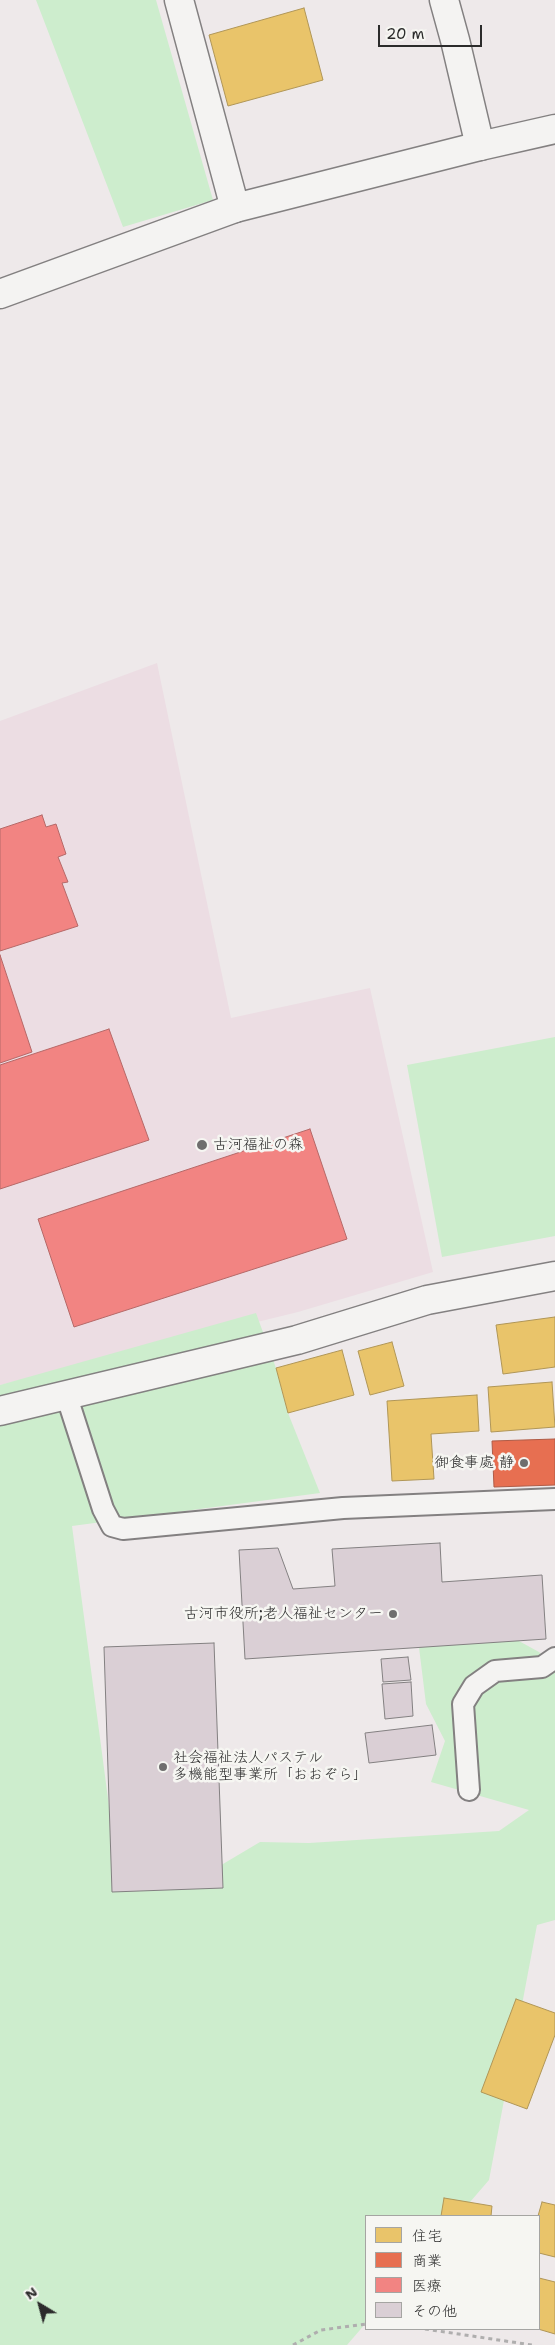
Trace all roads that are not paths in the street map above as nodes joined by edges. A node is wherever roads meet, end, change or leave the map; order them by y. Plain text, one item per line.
1 (179, 0) edge
2 (444, 0) edge
3 (555, 129) edge
4 (480, 146) junction
5 (234, 208) junction
6 (0, 294) edge
7 (555, 1276) edge
8 (66, 1394) junction
9 (0, 1411) edge
10 (555, 1499) edge
11 (555, 1658) edge
12 (468, 1790) dead end

1 - 5 street
2 - 4 street
3 - 4 street
4 - 5 street
5 - 6 street
7 - 8 street
8 - 9 street
8 - 10 lane
11 - 12 lane

